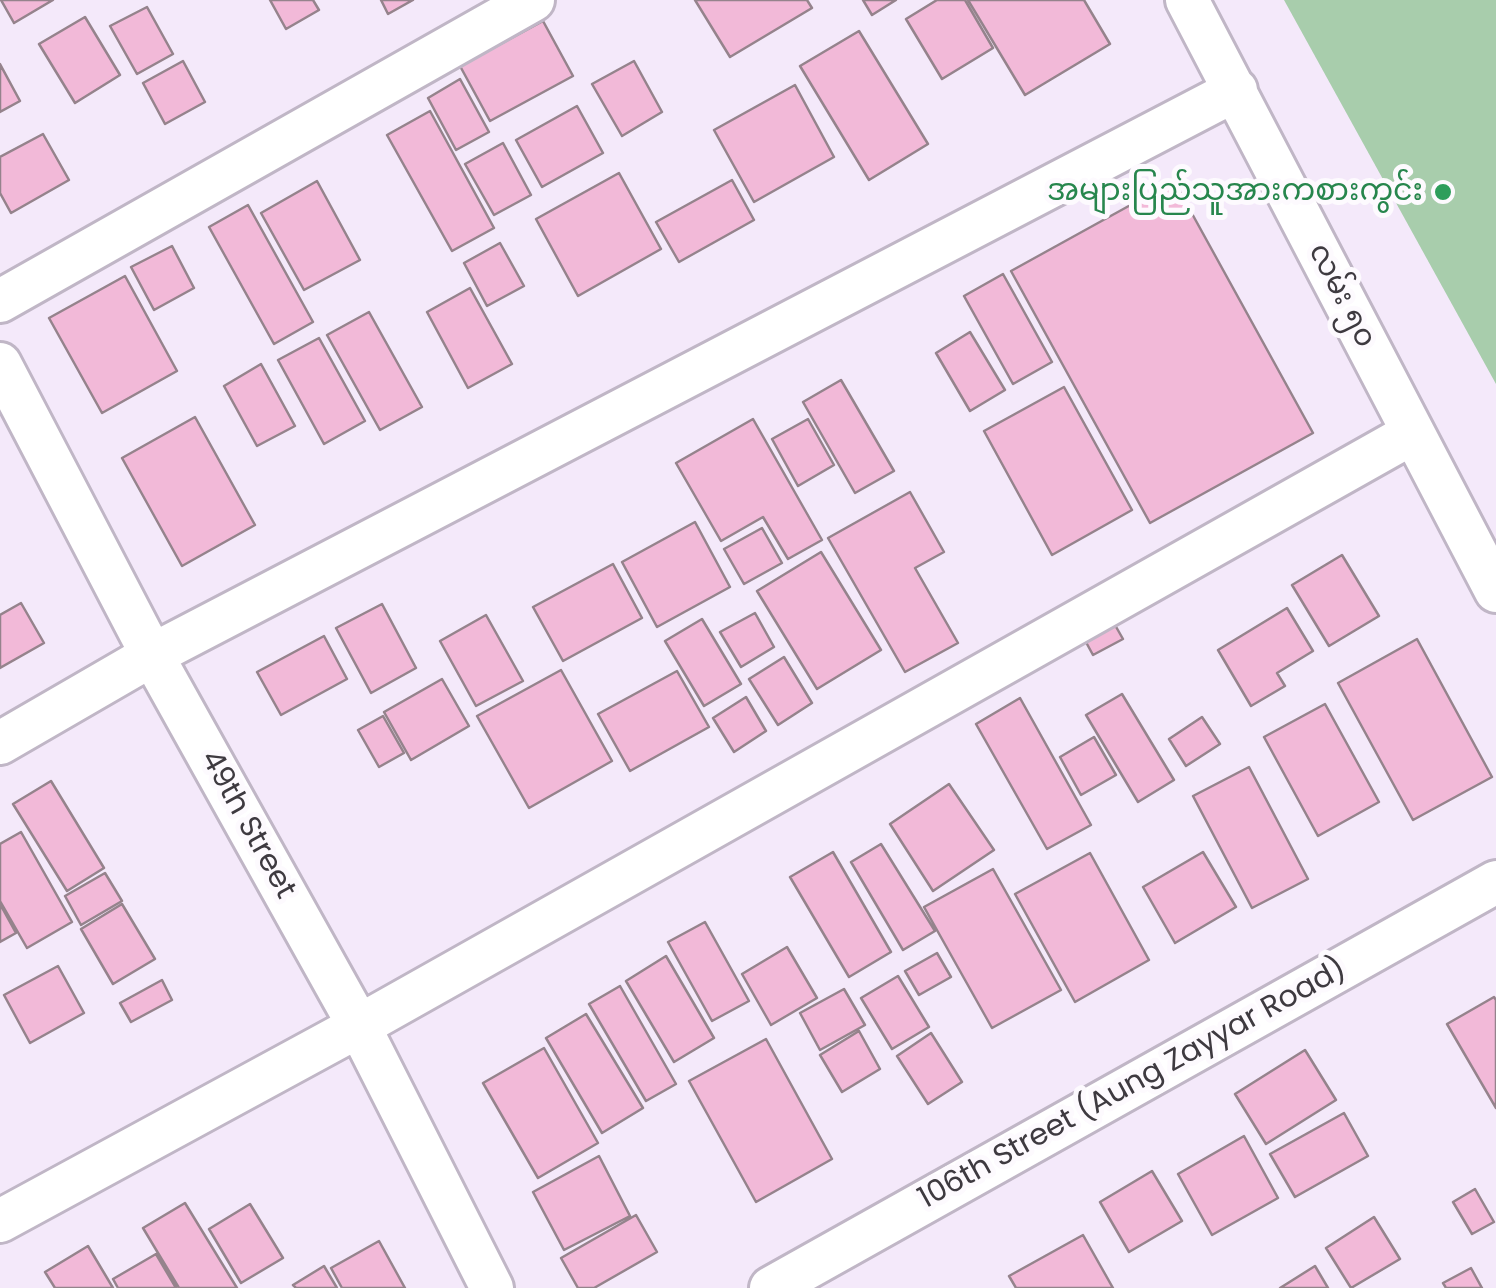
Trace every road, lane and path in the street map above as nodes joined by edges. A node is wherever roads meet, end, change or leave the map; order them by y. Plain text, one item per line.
1 (533, 0) edge
2 (1187, 0) edge
3 (1236, 90) junction
4 (0, 301) edge
5 (0, 364) edge
6 (1411, 434) junction
7 (1496, 591) edge
8 (152, 655) junction
9 (0, 743) edge
10 (1496, 882) edge
11 (359, 1026) junction
12 (0, 1221) edge
13 (492, 1288) edge
14 (771, 1288) edge

1 - 4 street
2 - 3 street, လမ်း ၅၀
3 - 6 street, လမ်း ၅၀
3 - 8 street
5 - 8 street, 49th Street
6 - 7 street, လမ်း ၅၀
6 - 11 street
8 - 9 street
8 - 11 street, 49th Street
10 - 14 street, 106th Street (Aung Zayyar Road)
11 - 12 street
11 - 13 street, 49th Street

